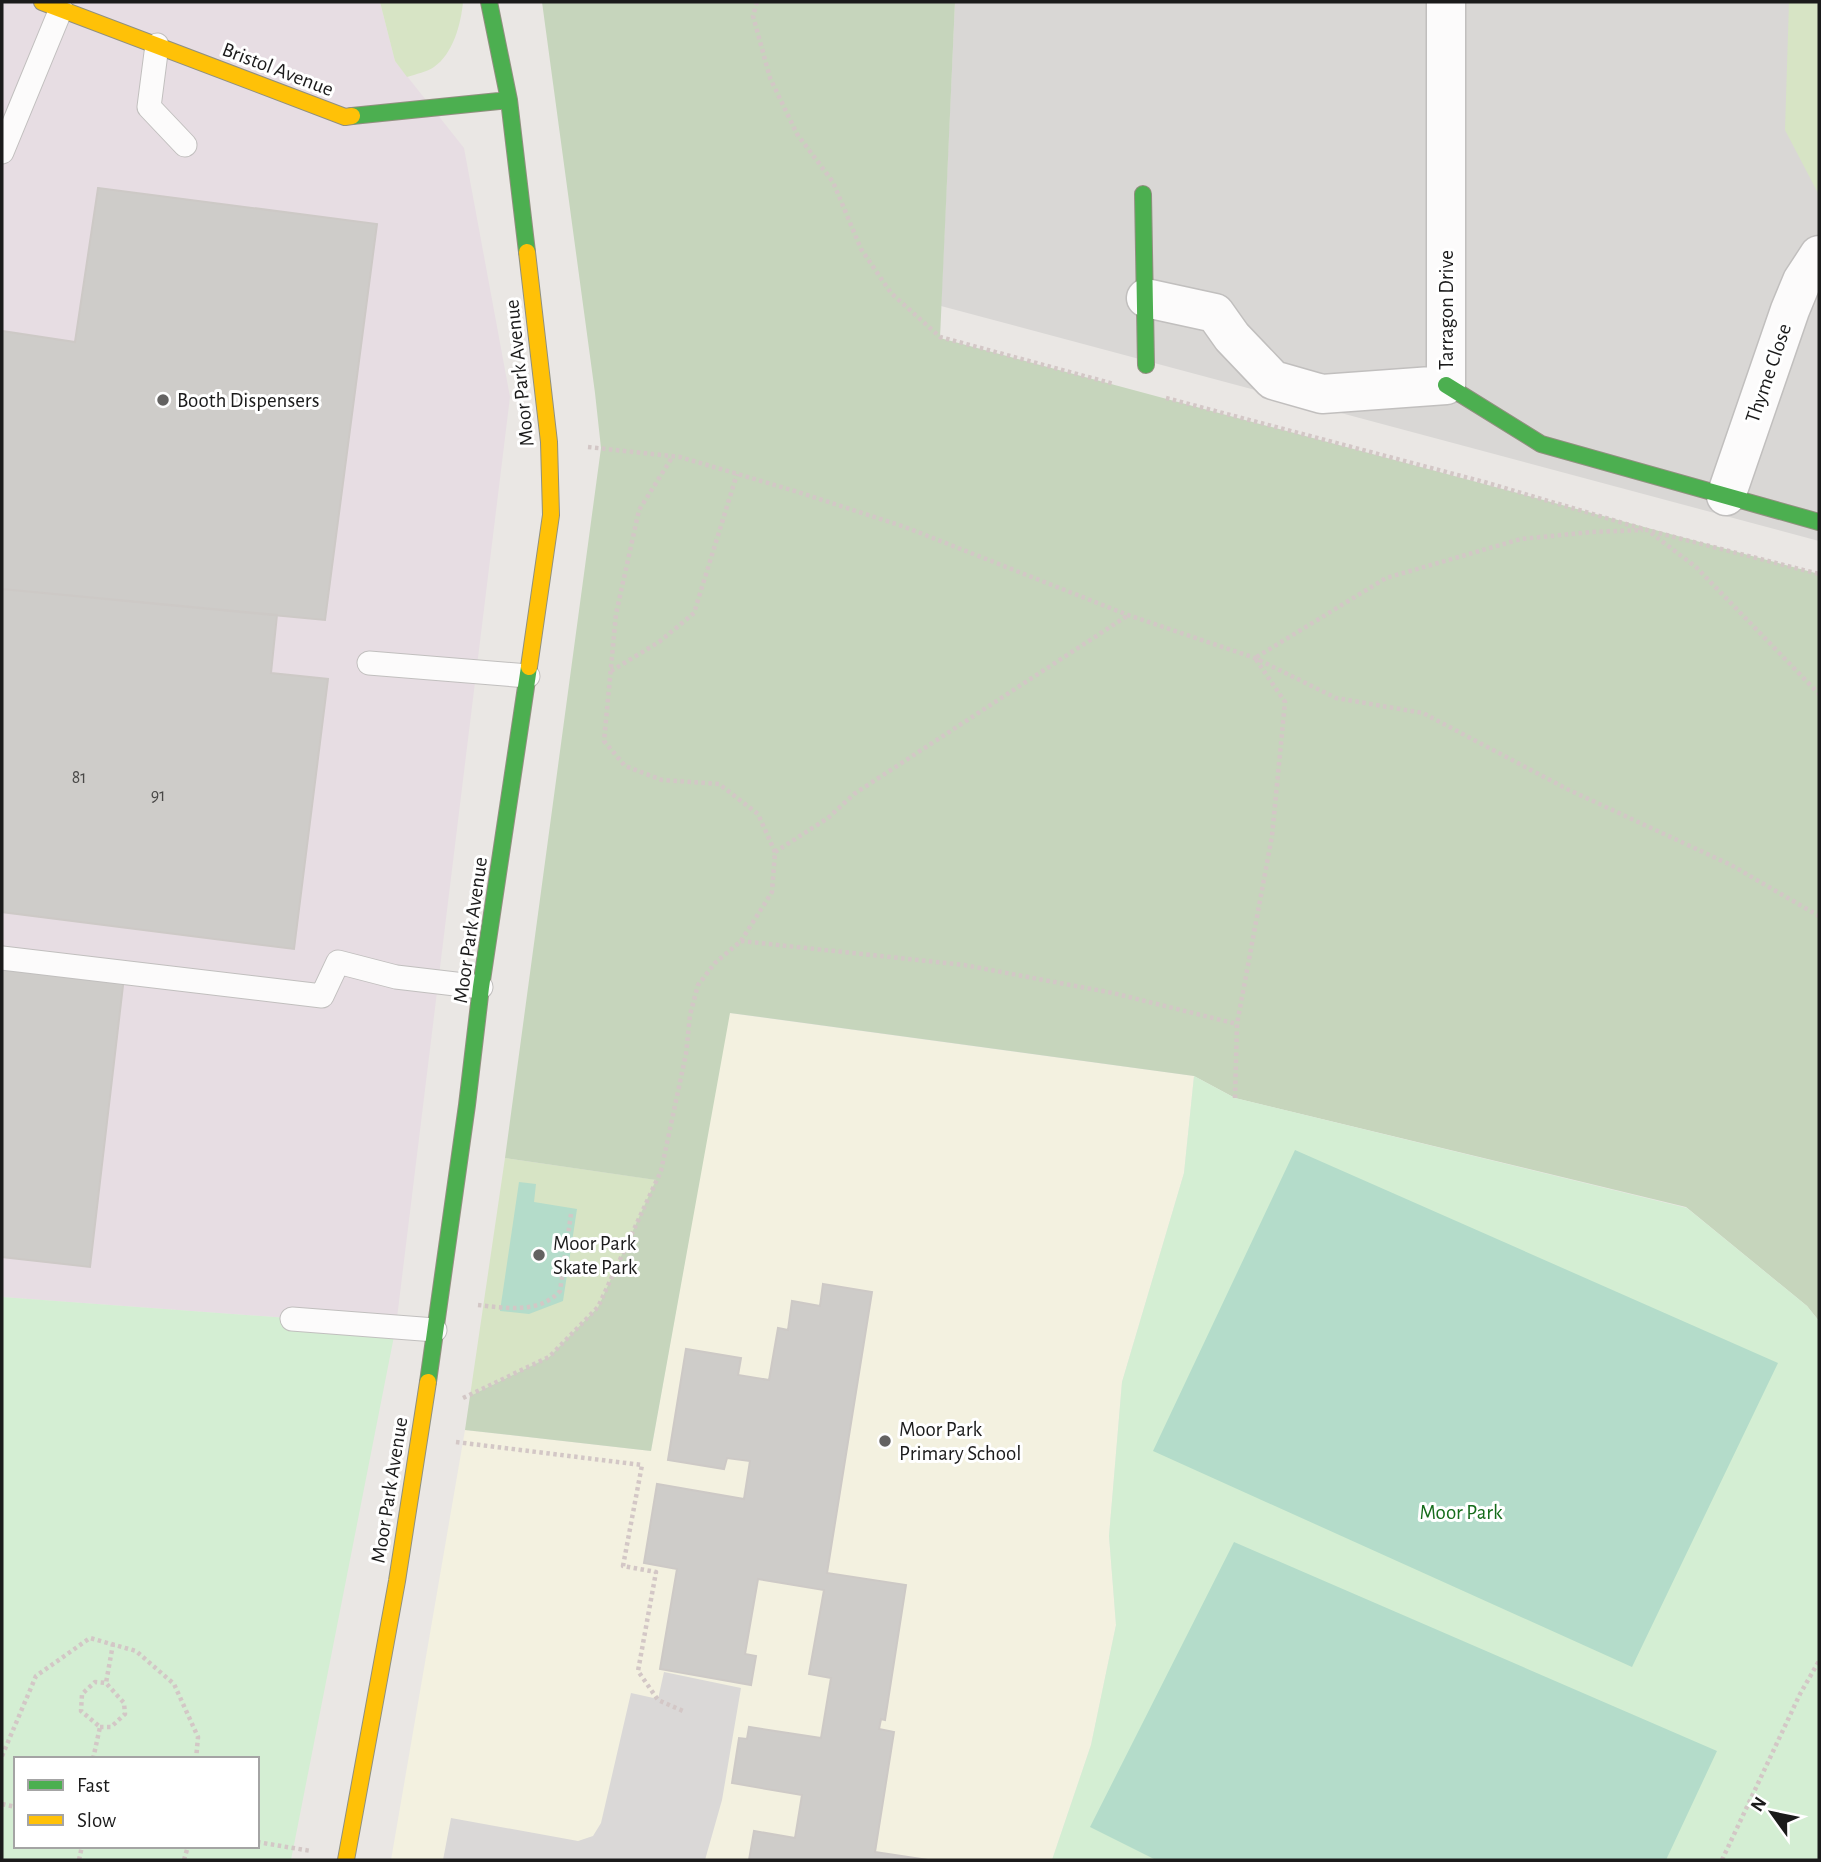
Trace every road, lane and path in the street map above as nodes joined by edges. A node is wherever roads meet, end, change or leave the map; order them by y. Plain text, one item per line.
1 (489, 2) edge
2 (1446, 2) edge
3 (52, 5) edge
4 (157, 45) junction
5 (509, 100) junction
6 (185, 145) dead end
7 (2, 152) edge
8 (1143, 194) dead end
9 (1819, 255) edge
10 (1146, 298) junction
11 (1146, 365) dead end
12 (1446, 384) junction
13 (549, 442) junction
14 (673, 456) junction
15 (737, 474) junction
16 (1726, 496) junction
17 (1819, 523) edge
18 (1128, 615) junction
19 (1255, 658) junction
20 (369, 663) dead end
21 (610, 672) junction
22 (528, 676) junction
23 (1819, 694) edge
24 (775, 852) junction
25 (1819, 916) edge
26 (741, 941) junction
27 (2, 958) edge
28 (481, 987) junction
29 (1237, 1024) junction
30 (1235, 1098) dead end
31 (571, 1214) dead end
32 (439, 1301) junction
33 (292, 1319) dead end
34 (435, 1330) junction
35 (422, 1412) junction
36 (419, 1438) junction
37 (113, 1644) junction
38 (1819, 1661) edge
39 (106, 1683) junction
40 (683, 1711) dead end
41 (100, 1727) junction
42 (2, 1756) edge
43 (93, 1757) edge
44 (196, 1757) edge
45 (259, 1842) edge
46 (352, 1859) edge
47 (1722, 1860) edge

1 - 5 street, Moor Park Avenue
2 - 12 street, Tarragon Drive
3 - 4 street, Bristol Avenue
3 - 7 lane
4 - 5 street, Bristol Avenue
4 - 6 lane
5 - 13 street, Moor Park Avenue
8 - 10 street
9 - 16 street, Thyme Close
10 - 11 street
10 - 12 street
12 - 16 street, Tarragon Drive
13 - 14 path
13 - 22 street, Moor Park Avenue
14 - 15 path
14 - 21 path
15 - 18 path
15 - 21 path
16 - 17 street, Tarragon Drive
18 - 19 path
18 - 24 path
19 - 23 path
19 - 25 path
19 - 29 path
20 - 22 lane
21 - 24 path
22 - 28 street, Moor Park Avenue
24 - 26 path
26 - 29 path
26 - 35 path
27 - 28 lane
28 - 32 street, Moor Park Avenue
29 - 30 path
31 - 32 path
32 - 34 street, Moor Park Avenue
33 - 34 lane
34 - 35 street, Moor Park Avenue
35 - 36 street, Moor Park Avenue
36 - 40 path
36 - 46 street, Moor Park Avenue
37 - 39 path
37 - 42 path
37 - 44 path
38 - 47 path
39 - 41 path
39 - 41 path
41 - 43 path
45 - 46 path

